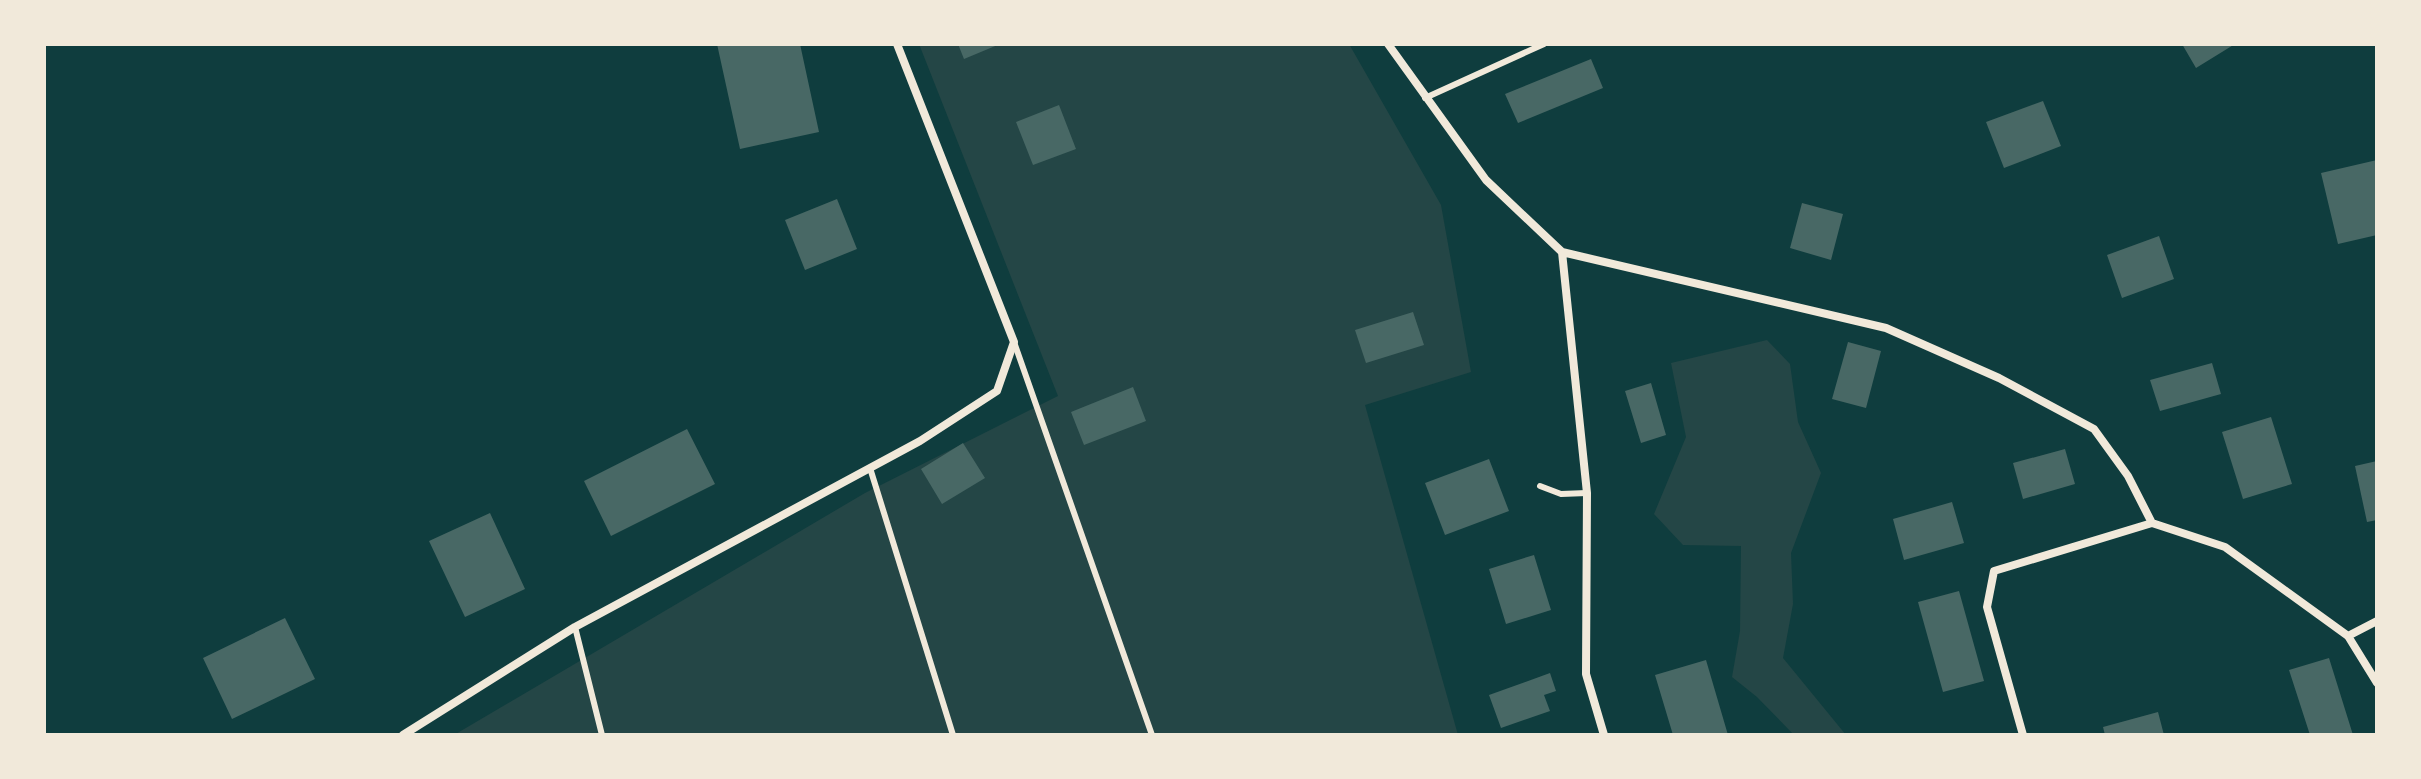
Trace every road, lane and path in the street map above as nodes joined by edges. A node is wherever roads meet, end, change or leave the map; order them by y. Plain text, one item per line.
1 (897, 44) edge
2 (1388, 44) edge
3 (1544, 44) edge
4 (1425, 98) junction
5 (1562, 252) junction
6 (1014, 342) junction
7 (870, 468) junction
8 (1540, 486) dead end
9 (1587, 493) junction
10 (2152, 523) junction
11 (2377, 621) edge
12 (575, 627) junction
13 (2348, 636) junction
14 (2377, 683) edge
15 (403, 735) edge
16 (602, 735) edge
17 (953, 735) edge
18 (1152, 735) edge
19 (1604, 735) edge
20 (2023, 735) edge

1 - 6 street
2 - 4 street
3 - 4 lane
4 - 5 street
5 - 9 street
5 - 10 street
6 - 7 street
6 - 18 lane
7 - 12 street
7 - 17 lane
8 - 9 lane
9 - 19 street
10 - 13 street
10 - 20 street
11 - 13 street
12 - 15 street
12 - 16 lane
13 - 14 street

